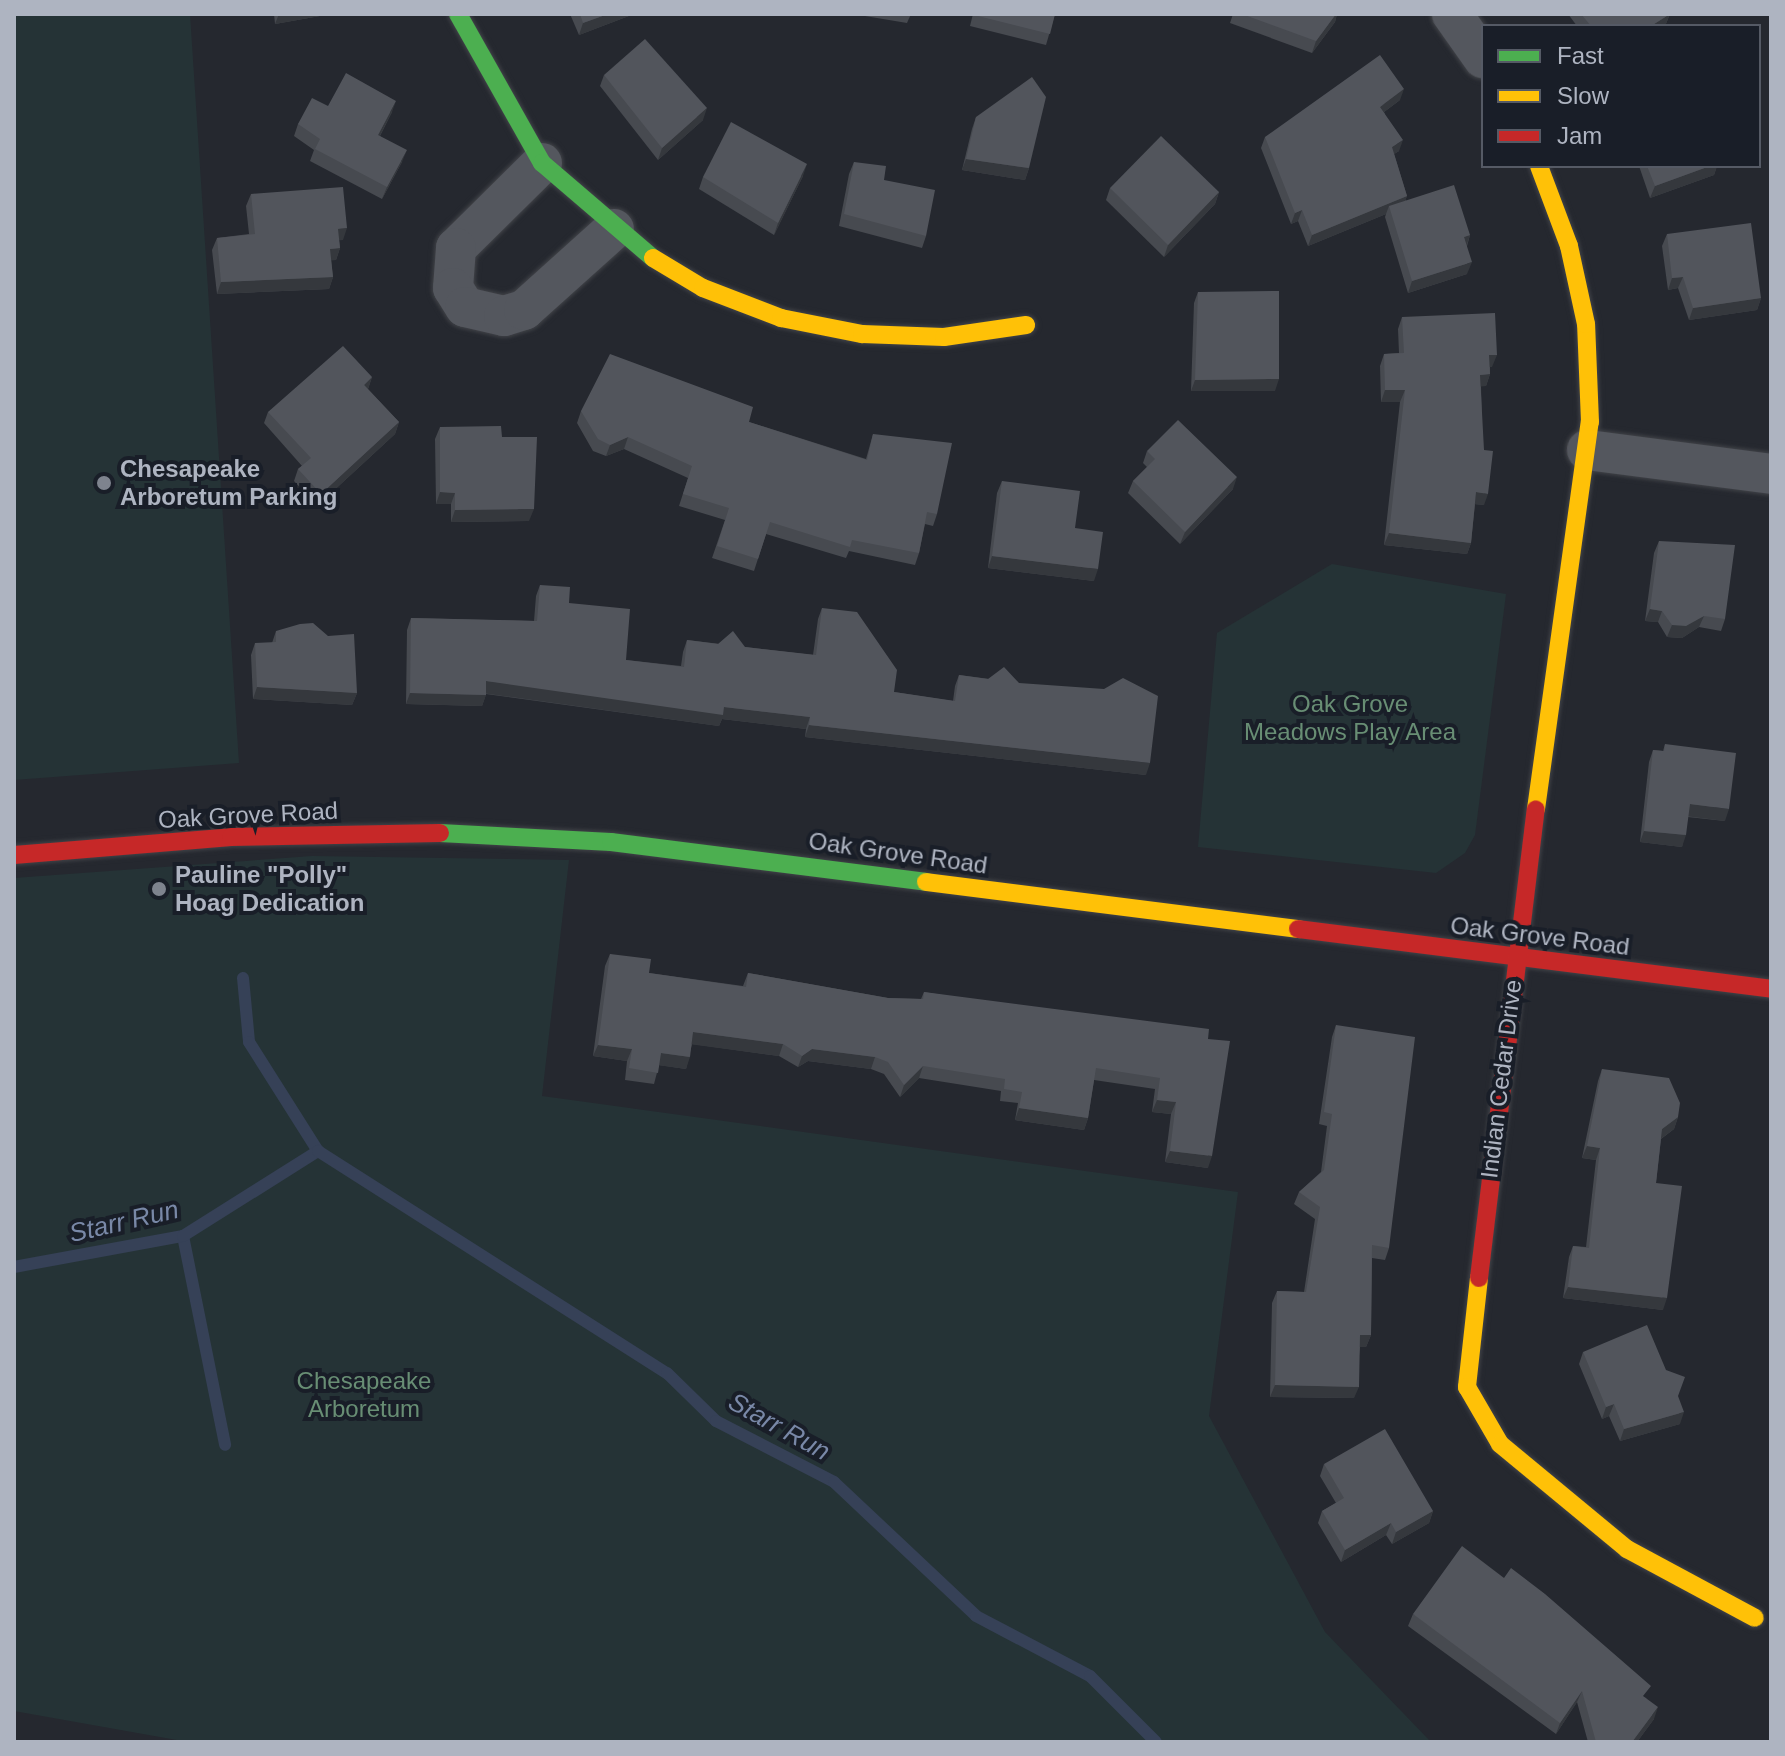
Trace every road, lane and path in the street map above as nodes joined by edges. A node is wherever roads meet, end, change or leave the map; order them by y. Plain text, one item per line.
1 (458, 14) edge
2 (1452, 14) edge
3 (1481, 55) edge
4 (542, 163) junction
5 (1540, 168) edge
6 (614, 229) junction
7 (1026, 325) dead end
8 (1587, 450) junction
9 (1771, 474) edge
10 (14, 855) edge
11 (1516, 955) junction
12 (1771, 989) edge
13 (1755, 1618) dead end

1 - 4 street
2 - 3 street
4 - 6 street
4 - 6 street
5 - 8 street, Indian Cedar Drive
6 - 7 street
8 - 9 street
8 - 11 street, Indian Cedar Drive
10 - 11 street, Oak Grove Road
11 - 12 street, Oak Grove Road
11 - 13 street, Indian Cedar Drive

